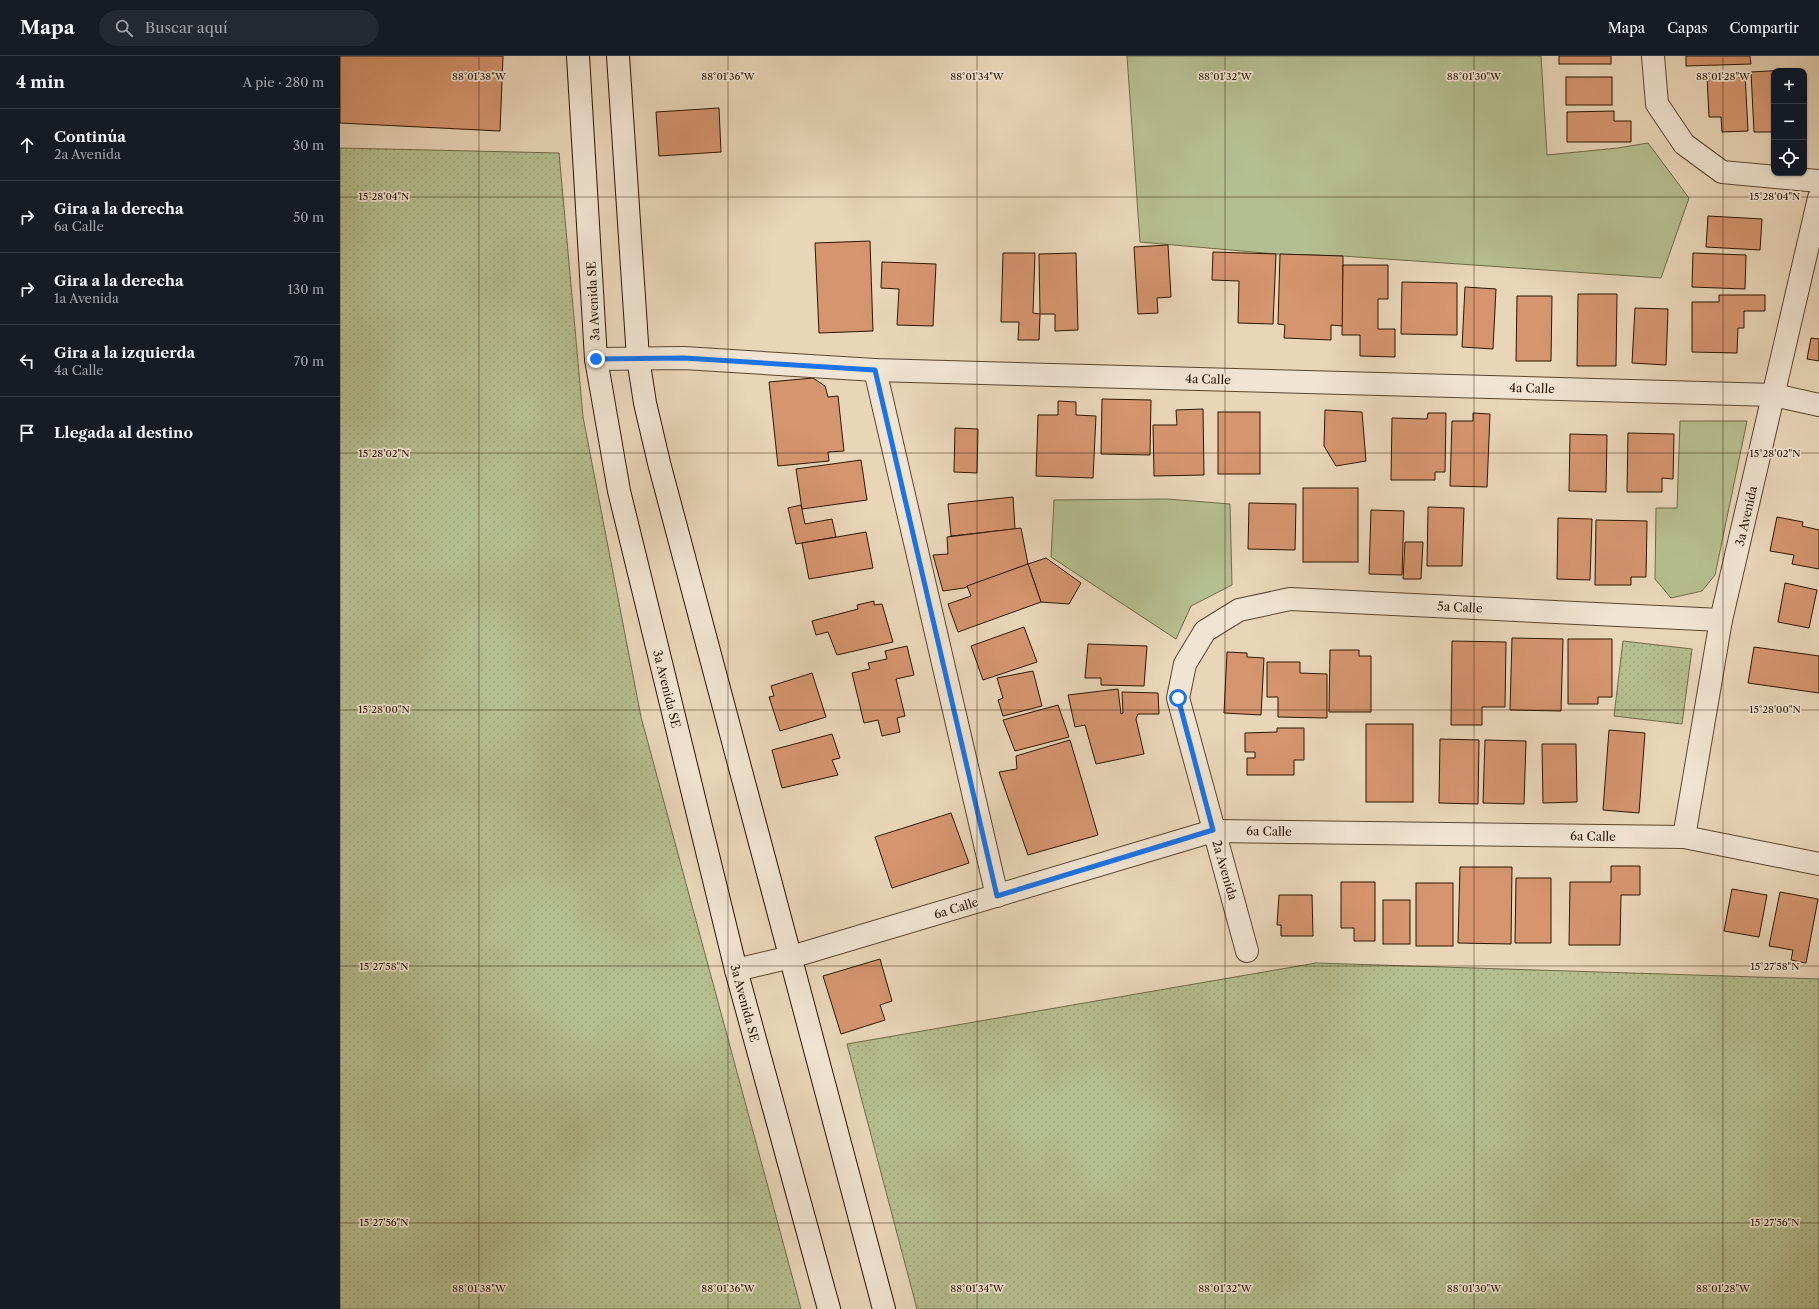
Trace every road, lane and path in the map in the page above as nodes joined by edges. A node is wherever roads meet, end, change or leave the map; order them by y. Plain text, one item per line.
1 (578, 56) edge
2 (618, 56) edge
3 (1653, 56) edge
4 (1819, 181) edge
5 (1819, 198) edge
6 (638, 358) junction
7 (596, 359) junction
8 (875, 370) junction
9 (1774, 395) junction
10 (1819, 405) edge
11 (1721, 620) junction
12 (1205, 631) joint
13 (1213, 830) junction
14 (1684, 837) junction
15 (1819, 864) edge
16 (997, 896) junction
17 (1247, 951) dead end
18 (791, 957) junction
19 (736, 970) junction
20 (829, 1309) edge
21 (884, 1309) edge

1 - 7 street, 3a Avenida SE
2 - 6 street
3 - 4 street
5 - 9 street, 3a Avenida
6 - 7 street, 4a Calle
6 - 8 street, 4a Calle
6 - 18 street
7 - 19 street, 3a Avenida SE
8 - 9 street, 4a Calle
8 - 16 street
9 - 10 street, 4a Calle
9 - 11 street, 3a Avenida
11 - 12 street, 5a Calle
11 - 14 street, 3a Avenida
12 - 13 street, 2a Avenida
13 - 14 street, 6a Calle
13 - 16 street, 6a Calle
13 - 17 street, 2a Avenida
14 - 15 street, 6a Calle
16 - 18 street, 6a Calle
18 - 19 street, 6a Calle
18 - 21 street
19 - 20 street, 3a Avenida SE

